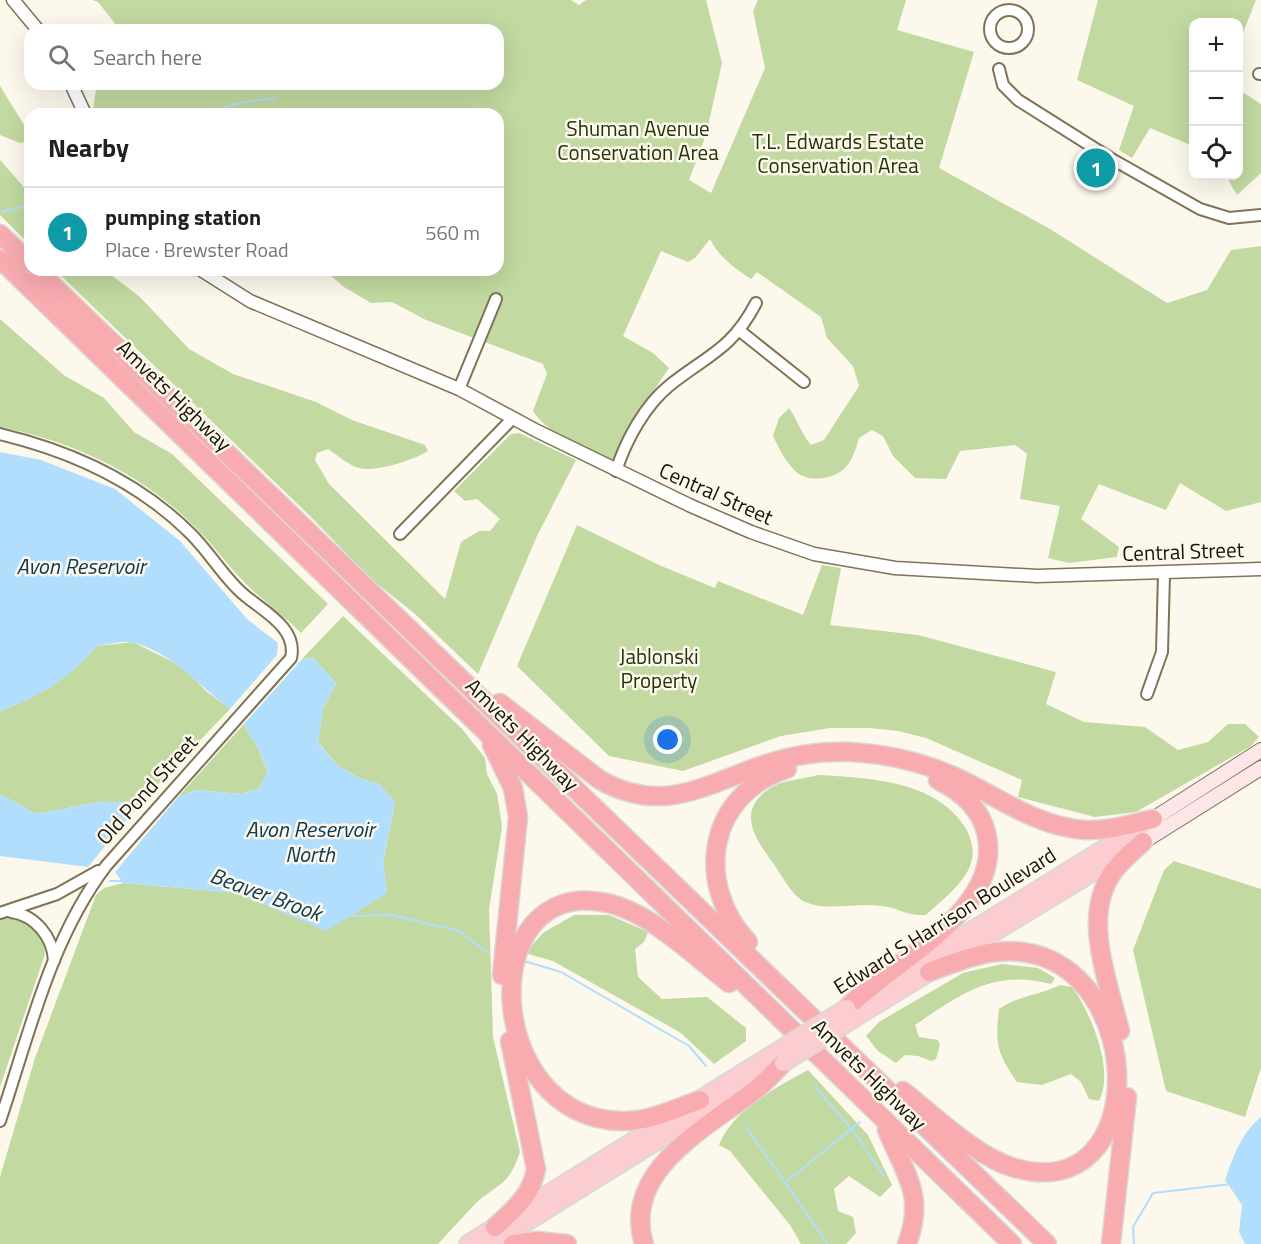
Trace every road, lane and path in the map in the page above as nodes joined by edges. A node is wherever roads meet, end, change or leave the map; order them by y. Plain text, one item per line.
1 (13, 0) edge
2 (33, 24) edge
3 (999, 69) dead end
4 (74, 90) edge
5 (83, 108) edge
6 (1261, 215) edge
7 (0, 234) edge
8 (24, 257) edge
9 (0, 259) edge
10 (43, 276) edge
11 (211, 276) edge
12 (496, 298) dead end
13 (756, 303) dead end
14 (740, 331) junction
15 (804, 382) dead end
16 (459, 389) junction
17 (513, 418) junction
18 (0, 434) edge
19 (616, 471) junction
20 (400, 534) dead end
21 (1261, 568) edge
22 (1164, 573) junction
23 (456, 676) junction
24 (1147, 694) dead end
25 (485, 730) junction
26 (1261, 750) edge
27 (1261, 768) edge
28 (1152, 819) junction
29 (1143, 842) junction
30 (106, 866) junction
31 (4, 912) edge
32 (54, 962) junction
33 (930, 972) junction
34 (767, 974) junction
35 (760, 1000) junction
36 (851, 1013) junction
37 (782, 1056) junction
38 (873, 1076) junction
39 (700, 1100) junction
40 (883, 1120) junction
41 (0, 1121) edge
42 (493, 1236) edge
43 (468, 1244) edge
44 (513, 1244) edge
45 (567, 1244) edge
46 (644, 1244) edge
47 (907, 1244) edge
48 (1012, 1244) edge
49 (1047, 1244) edge
50 (1111, 1244) edge

1 - 2 street
3 - 6 street
4 - 5 street
7 - 8 highway
9 - 25 highway, Amvets Highway
10 - 23 highway, Amvets Highway
11 - 16 street, Central Street
12 - 16 street
13 - 14 street
14 - 15 street
14 - 19 street
16 - 17 street, Central Street
17 - 19 street, Central Street
17 - 20 street
18 - 30 street, Old Pond Street
19 - 22 street, Central Street
21 - 22 street, Central Street
22 - 24 street
23 - 28 highway
23 - 34 highway, Amvets Highway
25 - 35 highway, Amvets Highway
25 - 42 highway
26 - 28 main road, Edward S Harrison Boulevard
27 - 29 main road, Edward S Harrison Boulevard
28 - 36 main road, Edward S Harrison Boulevard
29 - 33 main road, Edward S Harrison Boulevard
29 - 50 highway
30 - 31 street
30 - 32 street, Old Pond Street
31 - 32 street
32 - 41 street, Old Pond Street
33 - 36 main road, Edward S Harrison Boulevard
33 - 38 highway
34 - 36 highway
34 - 38 highway, Amvets Highway
35 - 39 highway
35 - 40 highway, Amvets Highway
36 - 37 main road, Edward S Harrison Boulevard, bridge
37 - 39 main road, Edward S Harrison Boulevard
37 - 42 main road, Edward S Harrison Boulevard
37 - 46 highway
38 - 49 highway, Amvets Highway
39 - 42 main road, Edward S Harrison Boulevard
40 - 47 highway
40 - 48 highway, Amvets Highway
42 - 43 main road, Edward S Harrison Boulevard
44 - 45 highway

